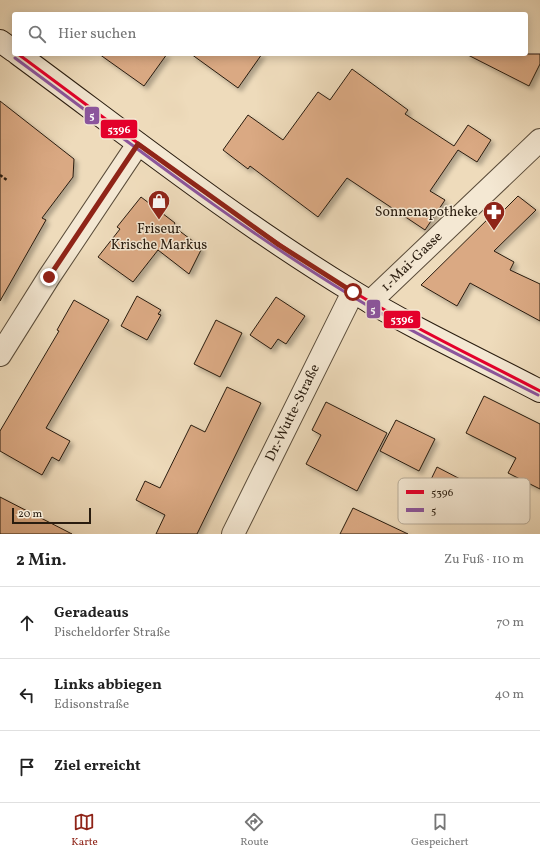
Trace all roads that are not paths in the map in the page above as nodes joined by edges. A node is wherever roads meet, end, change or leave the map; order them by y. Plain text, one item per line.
1 (0, 41) edge
2 (12, 50) edge
3 (21, 56) edge
4 (540, 140) edge
5 (138, 144) junction
6 (361, 297) junction
7 (0, 355) edge
8 (540, 391) edge
9 (233, 534) edge

1 - 2 street
3 - 5 street
4 - 6 street, 1.-Mai-Gasse
5 - 6 street
5 - 7 street
6 - 8 street
6 - 9 street, Dr.-Wutte-Straße

